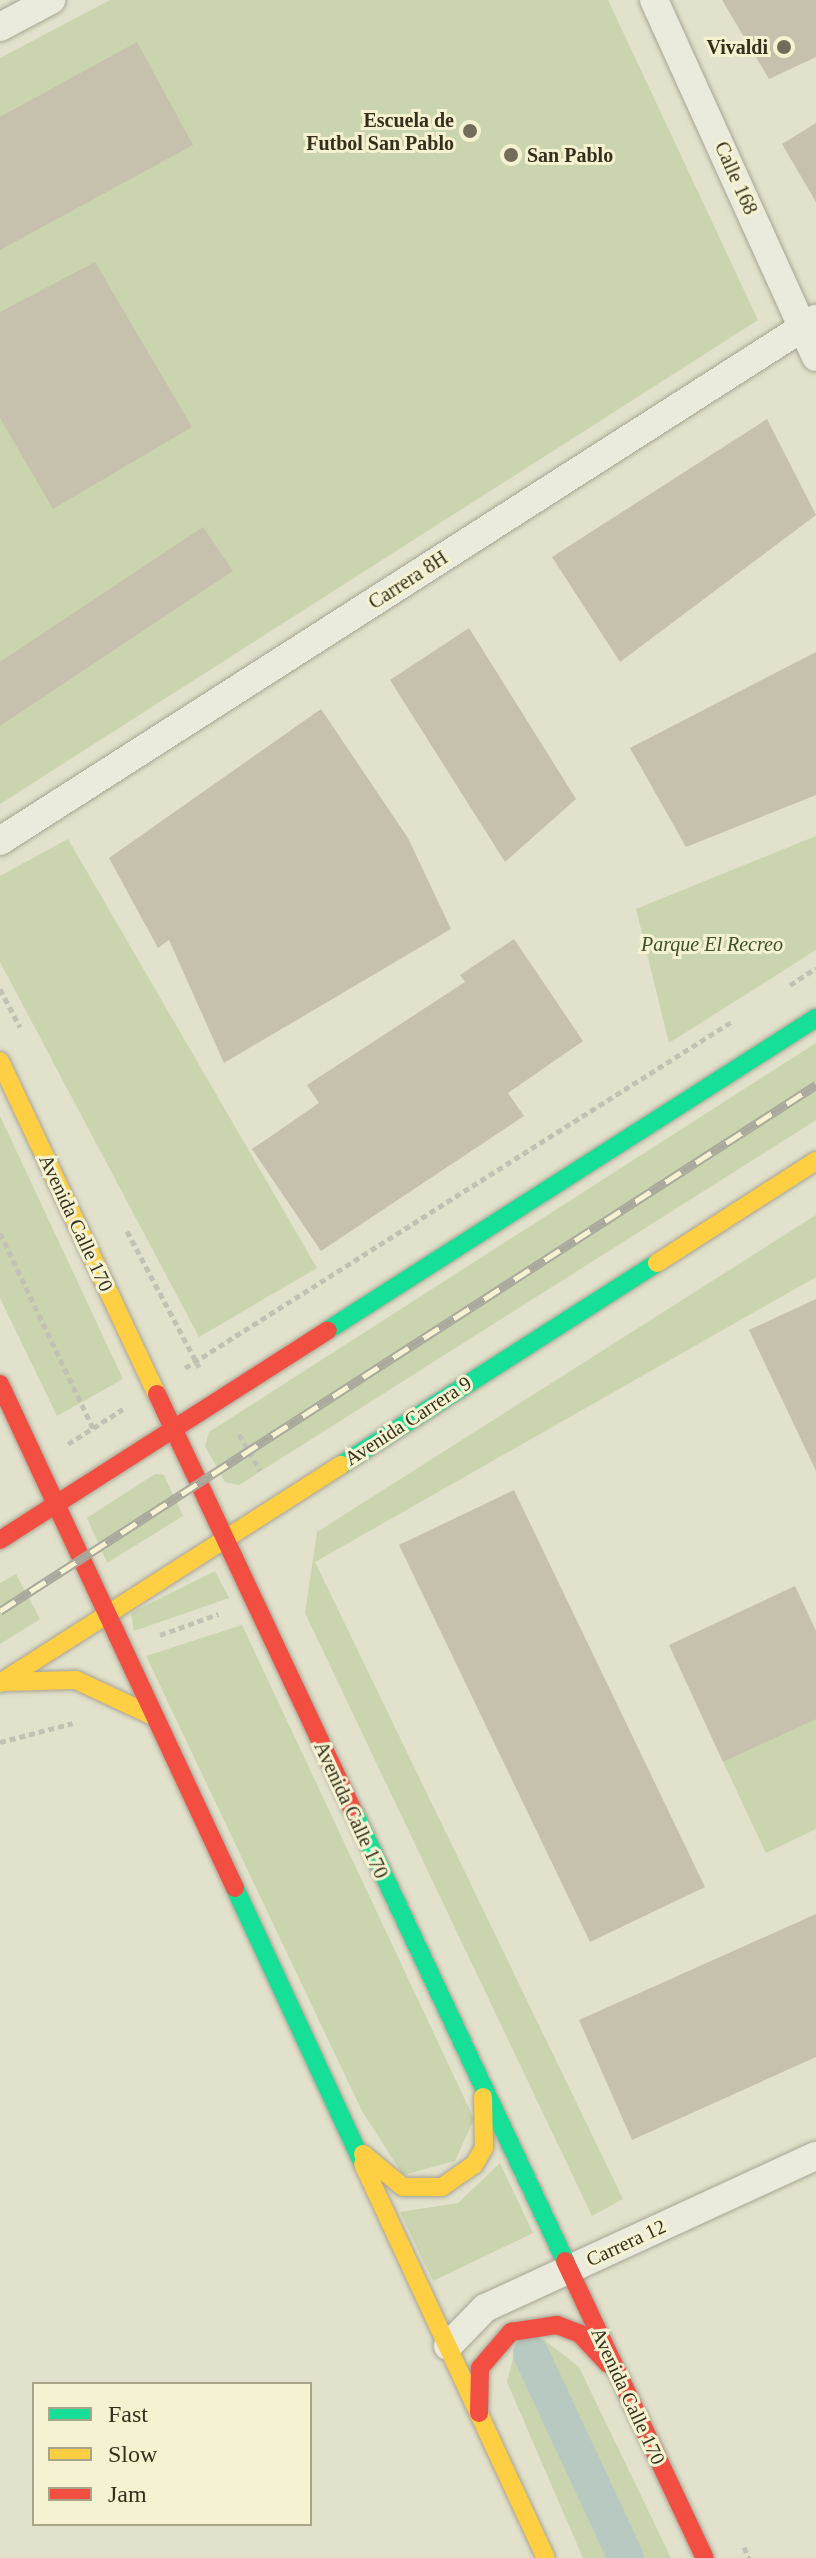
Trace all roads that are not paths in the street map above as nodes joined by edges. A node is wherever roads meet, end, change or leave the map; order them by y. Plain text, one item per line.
1 (51, 0) edge
2 (654, 0) edge
3 (0, 27) edge
4 (810, 323) edge
5 (816, 357) edge
6 (0, 841) edge
7 (816, 1018) edge
8 (0, 1061) edge
9 (816, 1161) edge
10 (1, 1386) edge
11 (0, 1421) edge
12 (174, 1429) junction
13 (56, 1504) junction
14 (225, 1539) junction
15 (0, 1540) edge
16 (107, 1614) junction
17 (0, 1682) edge
18 (155, 1717) junction
19 (468, 2057) junction
20 (350, 2131) junction
21 (816, 2156) edge
22 (568, 2269) junction
23 (448, 2346) junction
24 (622, 2382) junction
25 (479, 2415) junction
26 (546, 2558) edge
27 (705, 2558) edge

1 - 3 street
2 - 4 street, Calle 168
4 - 5 street, Calle 168
4 - 6 street, Carrera 8H
7 - 12 main road
8 - 12 main road, Avenida Calle 170
9 - 14 main road, Avenida Carrera 9
10 - 11 main road
10 - 13 main road
12 - 13 main road
12 - 14 main road, Avenida Calle 170
13 - 15 main road
13 - 16 main road
14 - 16 main road, Avenida Carrera 9
14 - 19 main road, Avenida Calle 170
16 - 17 main road, Avenida Carrera 9
16 - 18 main road
17 - 18 main road
18 - 20 main road
19 - 20 main road
19 - 22 main road, Avenida Calle 170
20 - 23 main road
21 - 22 street, Carrera 12
22 - 23 street, Carrera 12
22 - 24 main road, Avenida Calle 170
23 - 25 main road
24 - 25 main road
24 - 27 main road, Avenida Calle 170
25 - 26 main road

